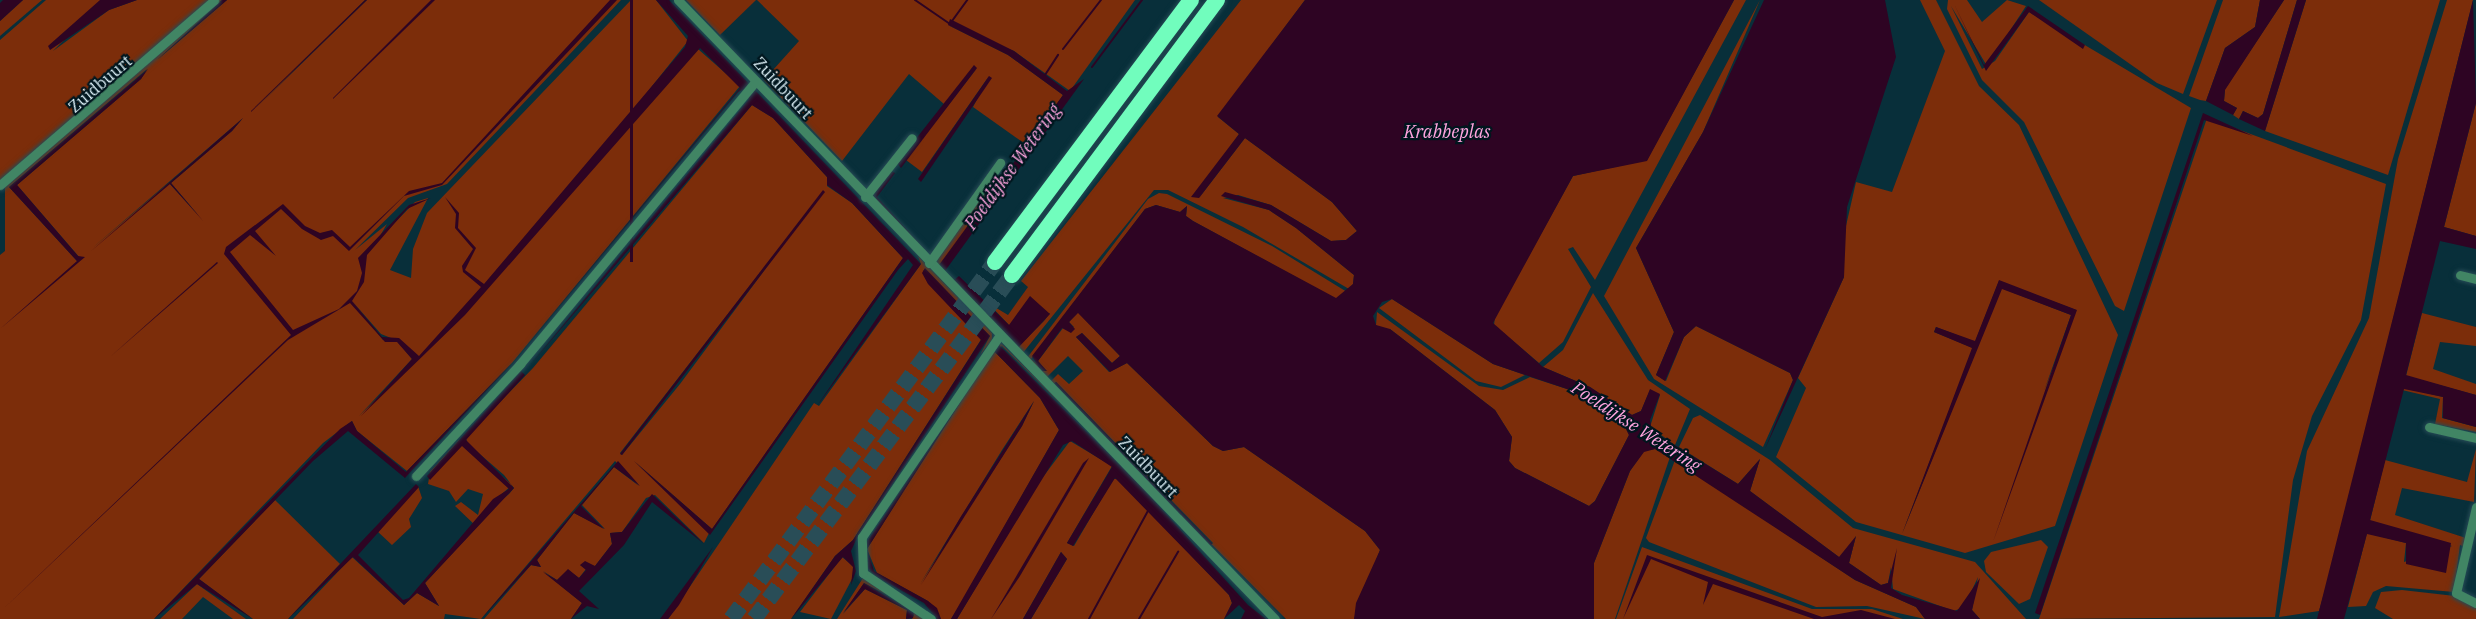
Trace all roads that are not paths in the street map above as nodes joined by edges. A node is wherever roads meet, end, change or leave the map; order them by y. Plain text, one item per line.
1 (214, 0) edge
2 (678, 0) edge
3 (1191, 0) edge
4 (1217, 0) edge
5 (756, 81) junction
6 (912, 138) dead end
7 (1000, 163) dead end
8 (0, 185) edge
9 (865, 197) junction
10 (995, 262) tunnel mouth
11 (929, 263) junction
12 (1012, 275) tunnel mouth
13 (2460, 275) dead end
14 (2476, 279) edge
15 (999, 336) junction
16 (2429, 427) dead end
17 (2476, 438) edge
18 (416, 476) dead end
19 (2476, 507) edge
20 (2476, 603) edge
21 (931, 619) edge
22 (1275, 619) edge

1 - 8 street, Zuidbuurt
2 - 5 street, Zuidbuurt
3 - 10 highway
4 - 12 highway
5 - 9 street, Zuidbuurt
5 - 18 street
6 - 9 street
7 - 11 street
9 - 11 street, Zuidbuurt
11 - 15 street, Zuidbuurt
13 - 14 street
15 - 21 street
15 - 22 street, Zuidbuurt
16 - 17 street
19 - 20 street

